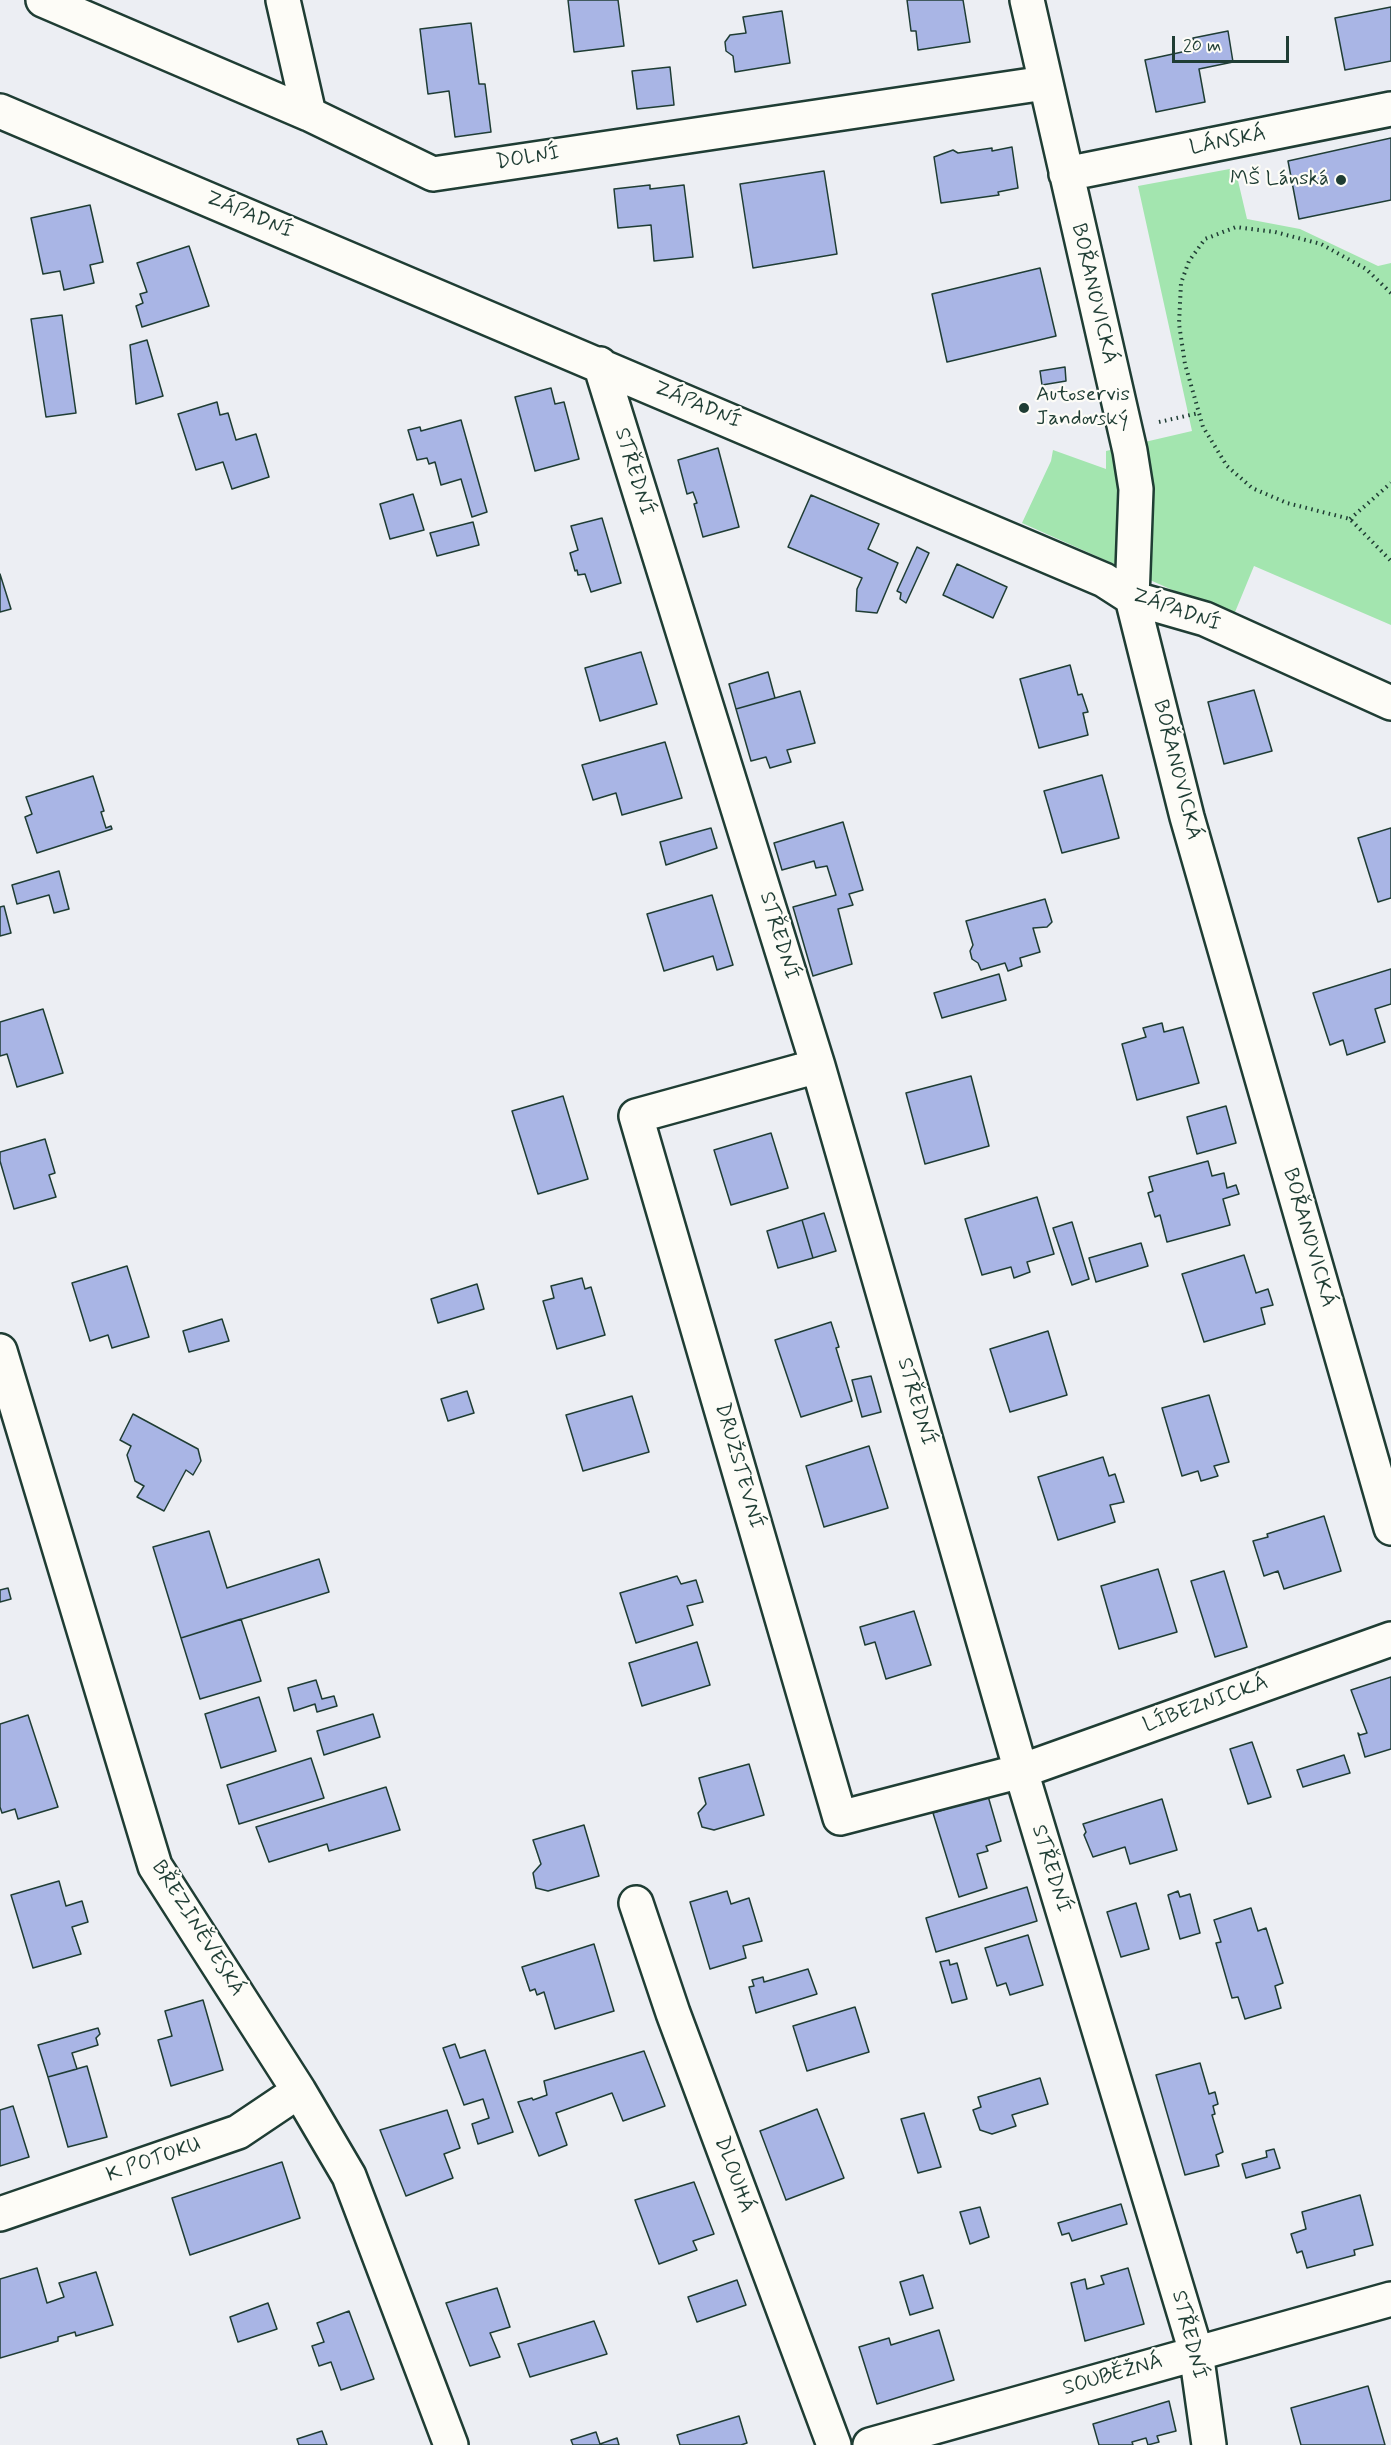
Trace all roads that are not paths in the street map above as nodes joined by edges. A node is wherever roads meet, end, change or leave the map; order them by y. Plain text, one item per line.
1 (43, 0) edge
2 (283, 0) edge
3 (1027, 0) edge
4 (1045, 83) junction
5 (1391, 109) edge
6 (0, 111) edge
7 (309, 114) junction
8 (1065, 174) junction
9 (600, 364) junction
10 (1132, 598) junction
11 (1391, 703) edge
12 (818, 1066) junction
13 (0, 1351) edge
14 (1391, 1528) edge
15 (1391, 1639) edge
16 (1021, 1771) junction
17 (636, 1903) dead end
18 (299, 2091) junction
19 (0, 2214) edge
20 (1391, 2299) edge
21 (1196, 2352) junction
22 (451, 2445) edge
23 (834, 2445) edge
24 (870, 2445) edge
25 (1209, 2445) edge

1 - 7 street, DOLNÍ
2 - 7 street
3 - 4 street, BOŘANOVICKÁ
4 - 7 street, DOLNÍ
4 - 8 street, BOŘANOVICKÁ
5 - 8 street, LÁNSKÁ
6 - 9 street, ZÁPADNÍ
8 - 10 street, BOŘANOVICKÁ
9 - 10 street, ZÁPADNÍ
9 - 12 street, STŘEDNÍ
10 - 11 street, ZÁPADNÍ
10 - 14 street, BOŘANOVICKÁ
12 - 16 street, STŘEDNÍ
12 - 16 street, DRUŽSTEVNÍ
13 - 18 street, BŘEZINĚVESKÁ
15 - 16 street, LÍBEZNICKÁ
16 - 21 street, STŘEDNÍ
17 - 23 street, DLOUHÁ
18 - 19 street, K POTOKU
18 - 22 street, BŘEZINĚVESKÁ
20 - 21 street, SOUBĚŽNÁ
21 - 24 street, SOUBĚŽNÁ
21 - 25 street, STŘEDNÍ

